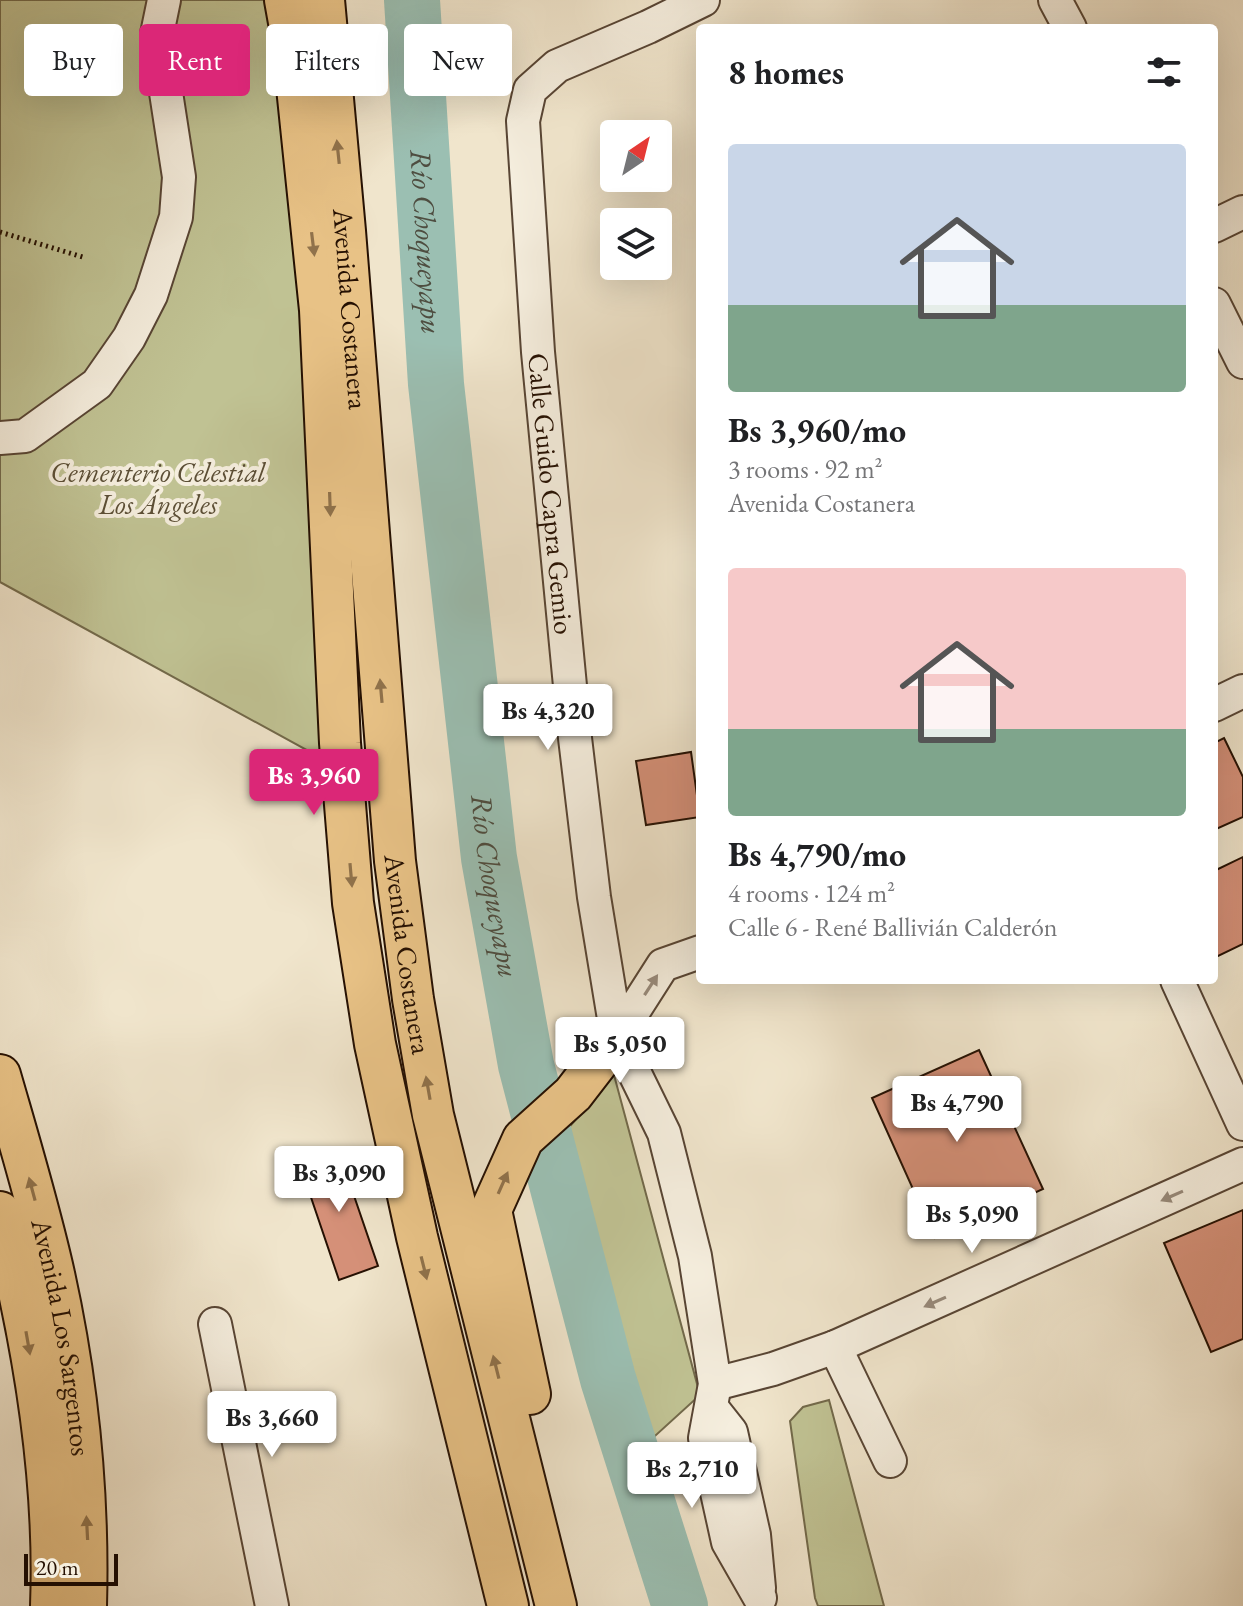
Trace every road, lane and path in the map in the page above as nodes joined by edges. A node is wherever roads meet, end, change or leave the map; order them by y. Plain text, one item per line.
1 (164, 0) edge
2 (285, 0) edge
3 (324, 0) edge
4 (703, 0) edge
5 (1055, 0) edge
6 (648, 14) edge
7 (1068, 24) edge
8 (1243, 212) edge
9 (1218, 224) edge
10 (0, 232) edge
11 (86, 258) dead end
12 (1218, 312) edge
13 (1243, 362) edge
14 (0, 438) edge
15 (1243, 691) edge
16 (1218, 703) edge
17 (696, 953) edge
18 (1179, 984) edge
19 (617, 1037) junction
20 (0, 1075) edge
21 (1243, 1124) edge
22 (1243, 1164) edge
23 (0, 1212) edge
24 (215, 1324) dead end
25 (835, 1347) junction
26 (713, 1396) junction
27 (890, 1461) dead end
28 (538, 1534) junction
29 (761, 1602) edge
30 (51, 1606) edge
31 (86, 1606) edge
32 (272, 1606) edge
33 (508, 1606) edge
34 (556, 1606) edge

1 - 14 street
2 -> 33 main road, Avenida Costanera
28 -> 3 main road, Avenida Costanera
4 - 6 street
5 - 7 street
6 - 19 street, Calle Guido Capra Gemio
8 - 9 street
10 - 11 path
12 - 13 street
15 - 16 street
19 -> 17 street
18 - 21 street
19 - 26 street, Calle Guido Capra Gemio
28 -> 19 main road
31 -> 20 main road, Avenida Los Sargentos
22 -> 25 street
23 -> 30 main road, Avenida Los Sargentos
24 - 32 street
25 - 26 street
25 - 27 street
26 - 29 street
28 - 34 main road, Avenida Costanera

